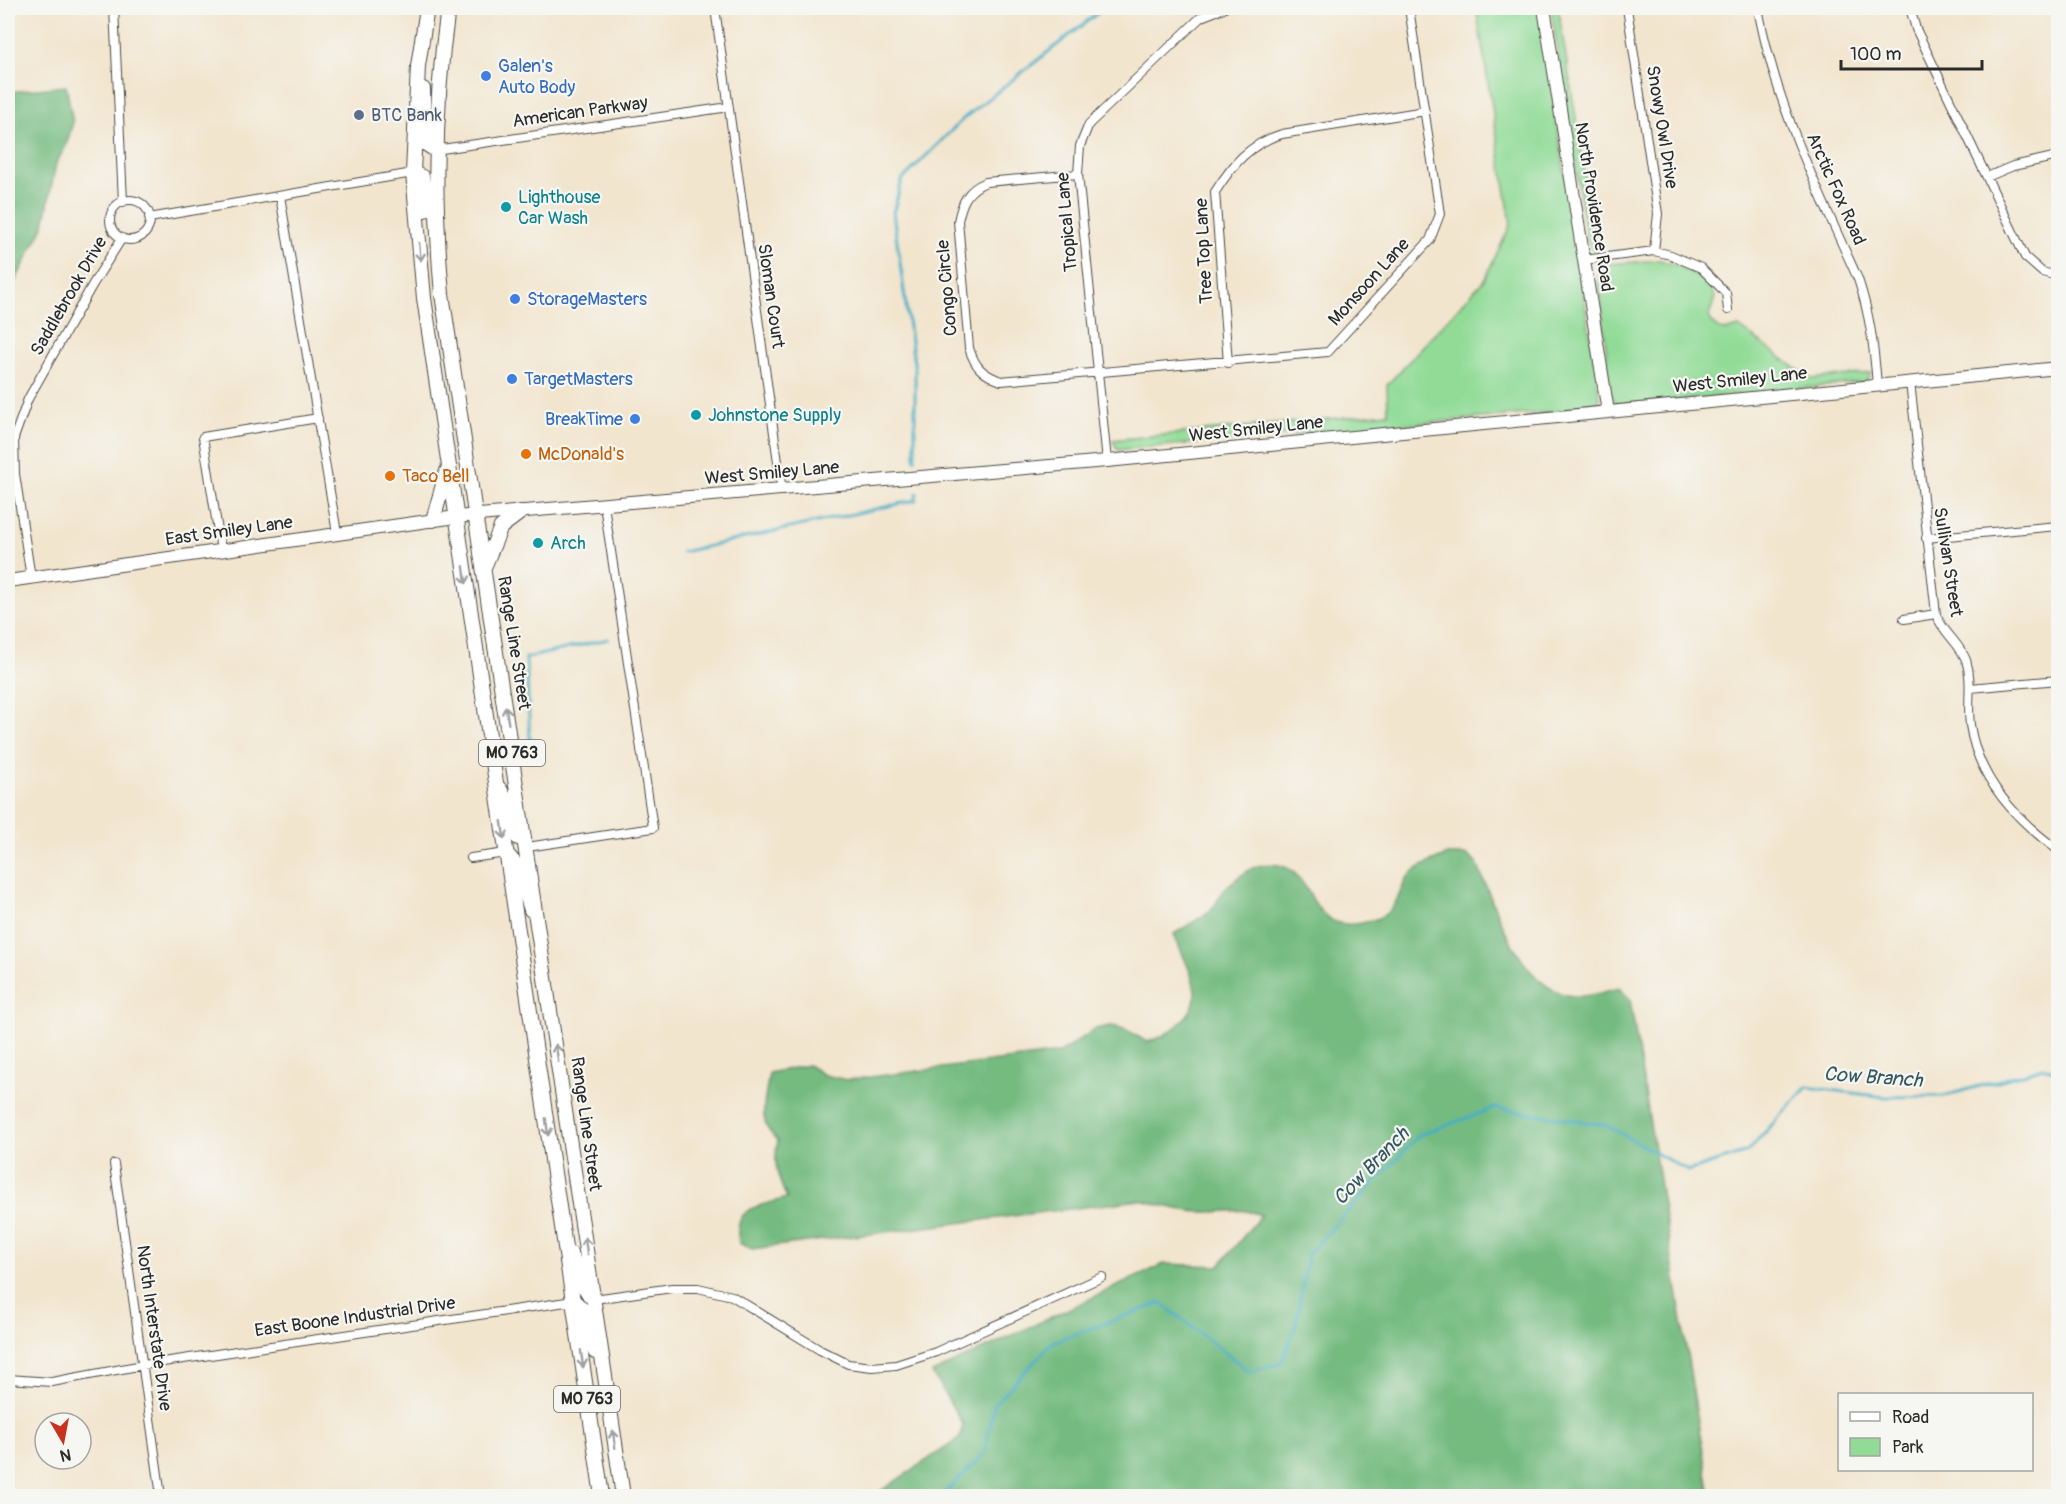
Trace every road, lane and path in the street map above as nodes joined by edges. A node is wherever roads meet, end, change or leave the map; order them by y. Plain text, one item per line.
1 (114, 8) edge
2 (427, 8) edge
3 (448, 8) edge
4 (715, 8) edge
5 (1224, 8) edge
6 (1409, 8) edge
7 (1544, 8) edge
8 (1627, 8) edge
9 (1758, 8) edge
10 (1910, 8) edge
11 (419, 60) junction
12 (729, 107) junction
13 (1425, 111) junction
14 (435, 150) junction
15 (2058, 156) edge
16 (413, 173) junction
17 (1078, 174) junction
18 (1987, 177) junction
19 (280, 196) junction
20 (123, 202) junction
21 (149, 218) junction
22 (122, 238) junction
23 (1654, 251) junction
24 (438, 253) junction
25 (1584, 260) junction
26 (2058, 276) edge
27 (1728, 310) dead end
28 (1228, 363) junction
29 (2058, 368) edge
30 (1100, 375) junction
31 (1910, 382) junction
32 (1877, 385) junction
33 (1608, 412) junction
34 (318, 417) junction
35 (1107, 461) junction
36 (449, 466) junction
37 (782, 491) junction
38 (604, 506) junction
39 (521, 512) junction
40 (476, 515) junction
41 (456, 517) junction
42 (433, 520) junction
43 (2058, 526) edge
44 (337, 534) junction
45 (1926, 538) junction
46 (221, 550) junction
47 (484, 567) junction
48 (31, 578) junction
49 (8, 581) edge
50 (1936, 614) junction
51 (1904, 619) dead end
52 (2058, 680) edge
53 (1970, 688) junction
54 (495, 779) junction
55 (527, 847) junction
56 (2058, 850) edge
57 (506, 853) junction
58 (471, 858) dead end
59 (539, 932) junction
60 (114, 1164) dead end
61 (564, 1238) junction
62 (1102, 1277) dead end
63 (594, 1299) junction
64 (573, 1301) junction
65 (143, 1365) junction
66 (8, 1379) edge
67 (607, 1389) junction
68 (161, 1497) edge
69 (602, 1497) edge
70 (623, 1497) edge

1 - 20 street
2 - 11 main road, MO 763
3 - 14 main road, Range Line Street / MO 763
4 - 12 street, Sloman Court
5 - 17 street, Tropical Lane
6 - 13 street, Monsoon Lane
7 - 25 street, North Providence Road
8 - 23 street, Snowy Owl Drive
9 - 32 street, Arctic Fox Road
10 - 18 street
11 - 14 main road
11 - 16 main road, MO 763
12 - 14 street, American Parkway
12 - 37 street, Sloman Court
13 - 28 street, Monsoon Lane
13 - 28 street, Tree Top Lane
14 - 24 main road, Range Line Street / MO 763
15 - 18 street
16 - 19 street
16 - 24 main road
16 -> 36 main road, MO 763
17 - 30 street, Tropical Lane
17 - 30 street, Congo Circle
18 - 26 street
19 - 21 street
19 - 34 street
20 - 21 street
20 - 22 street
21 - 22 street
22 - 48 street, Saddlebrook Drive
23 - 25 street
23 - 27 street
24 - 40 main road, Range Line Street / MO 763
25 - 33 street, North Providence Road
28 - 30 street, Monsoon Lane
29 - 31 street, West Smiley Lane
30 - 35 street, Tropical Lane
31 - 32 street, West Smiley Lane
31 - 45 street, Sullivan Street
32 - 33 street, West Smiley Lane
33 - 35 street, West Smiley Lane
34 - 44 street
34 - 46 street
35 - 37 street, West Smiley Lane
36 - 41 main road, MO 763
36 - 42 main road
37 - 38 street, West Smiley Lane
38 - 39 street, West Smiley Lane
38 - 55 street
39 - 40 street, West Smiley Lane
39 - 47 main road
40 - 41 street, West Smiley Lane
40 - 47 main road, Range Line Street / MO 763
41 - 42 street, East Smiley Lane
41 -> 54 main road, MO 763
42 - 44 street, East Smiley Lane
43 - 45 street
44 - 46 street, East Smiley Lane
45 - 50 street, Sullivan Street
46 - 48 street, East Smiley Lane
55 -> 47 main road, Range Line Street / MO 763
48 - 49 street, East Smiley Lane
50 - 51 street
50 - 53 street, Sullivan Street
52 - 53 street
53 - 56 street, Sullivan Street
54 - 55 main road
54 -> 57 main road, MO 763
55 - 59 main road, Range Line Street / MO 763
57 - 58 street
57 - 59 main road
57 -> 61 main road, MO 763
63 -> 59 main road, Range Line Street / MO 763
60 - 65 street, North Interstate Drive
61 - 63 main road
61 - 64 main road, MO 763
62 - 63 street
63 - 67 main road, Range Line Street / MO 763
64 - 65 street, East Boone Industrial Drive
64 - 67 main road
64 -> 69 main road, MO 763
65 - 66 street, East Boone Industrial Drive
65 - 68 street, North Interstate Drive
70 -> 67 main road, Range Line Street / MO 763

